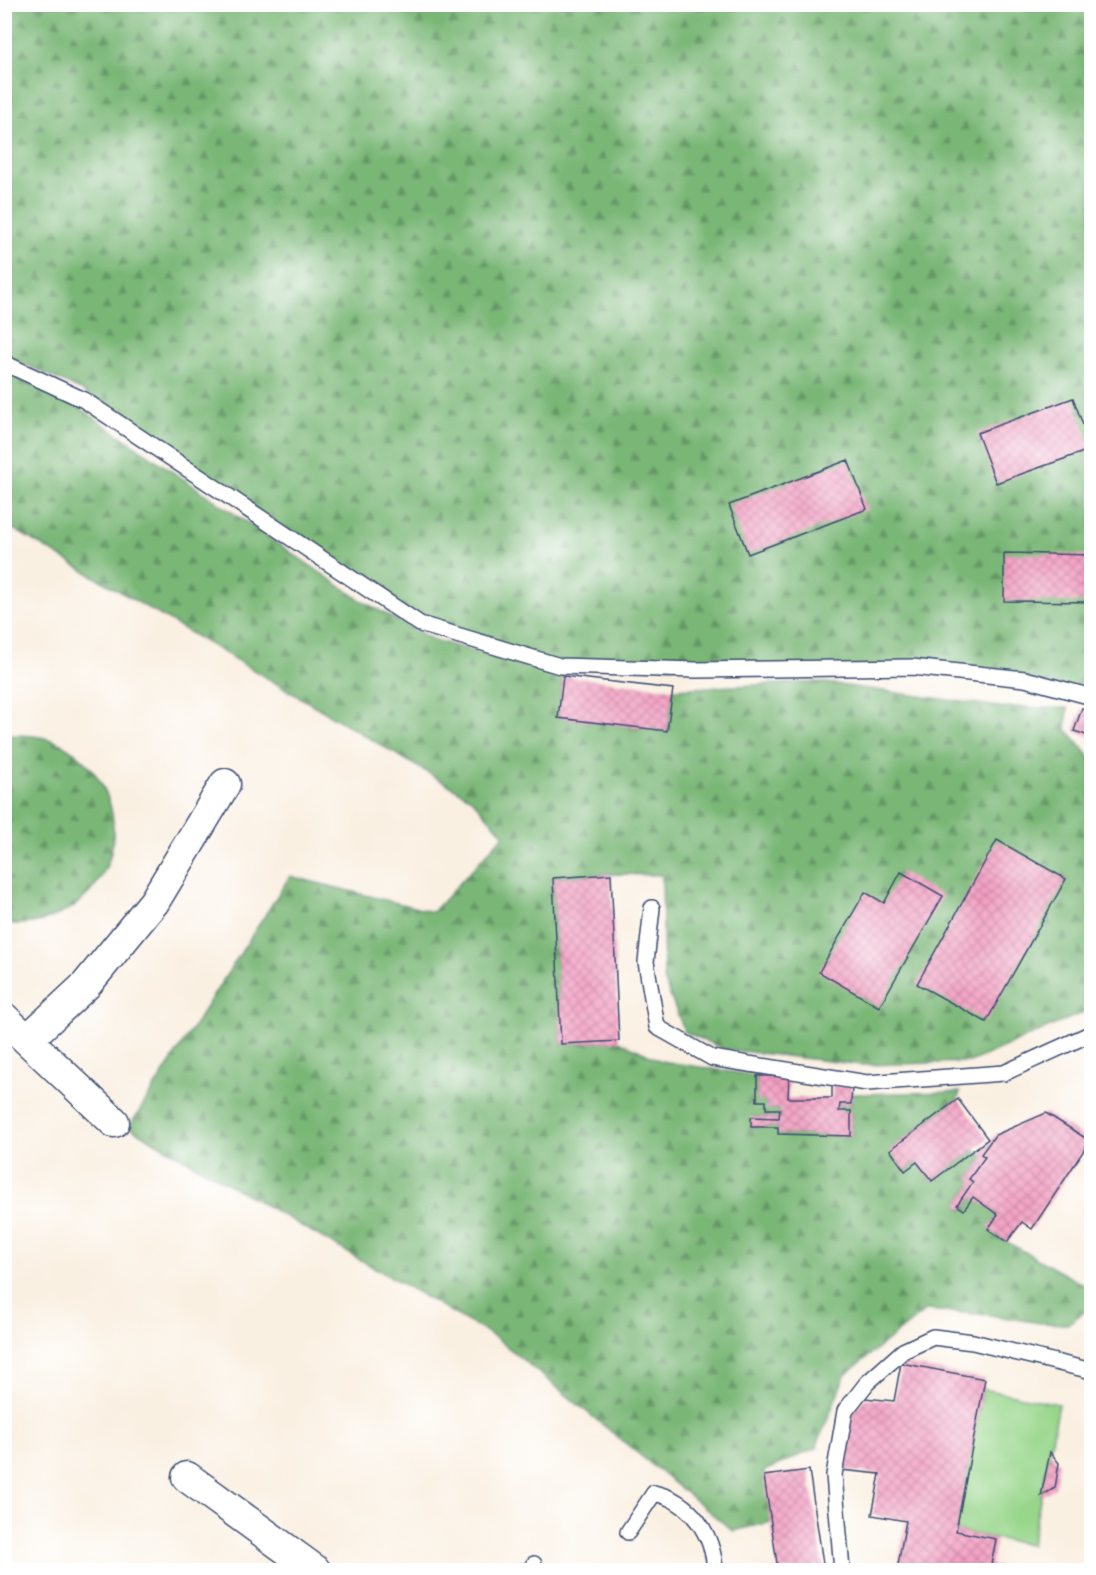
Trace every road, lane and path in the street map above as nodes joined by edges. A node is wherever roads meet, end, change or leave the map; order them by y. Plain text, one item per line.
1 (4, 363) edge
2 (1092, 697) edge
3 (225, 784) dead end
4 (652, 908) dead end
5 (4, 1018) edge
6 (1092, 1033) edge
7 (28, 1039) junction
8 (114, 1122) dead end
9 (1092, 1371) edge
10 (187, 1478) dead end
11 (628, 1532) dead end
12 (315, 1570) edge
13 (715, 1570) edge
14 (842, 1570) edge

1 - 2 lane
3 - 7 street
4 - 6 lane
5 - 7 street
7 - 8 street
9 - 14 lane
10 - 12 street
11 - 13 lane

